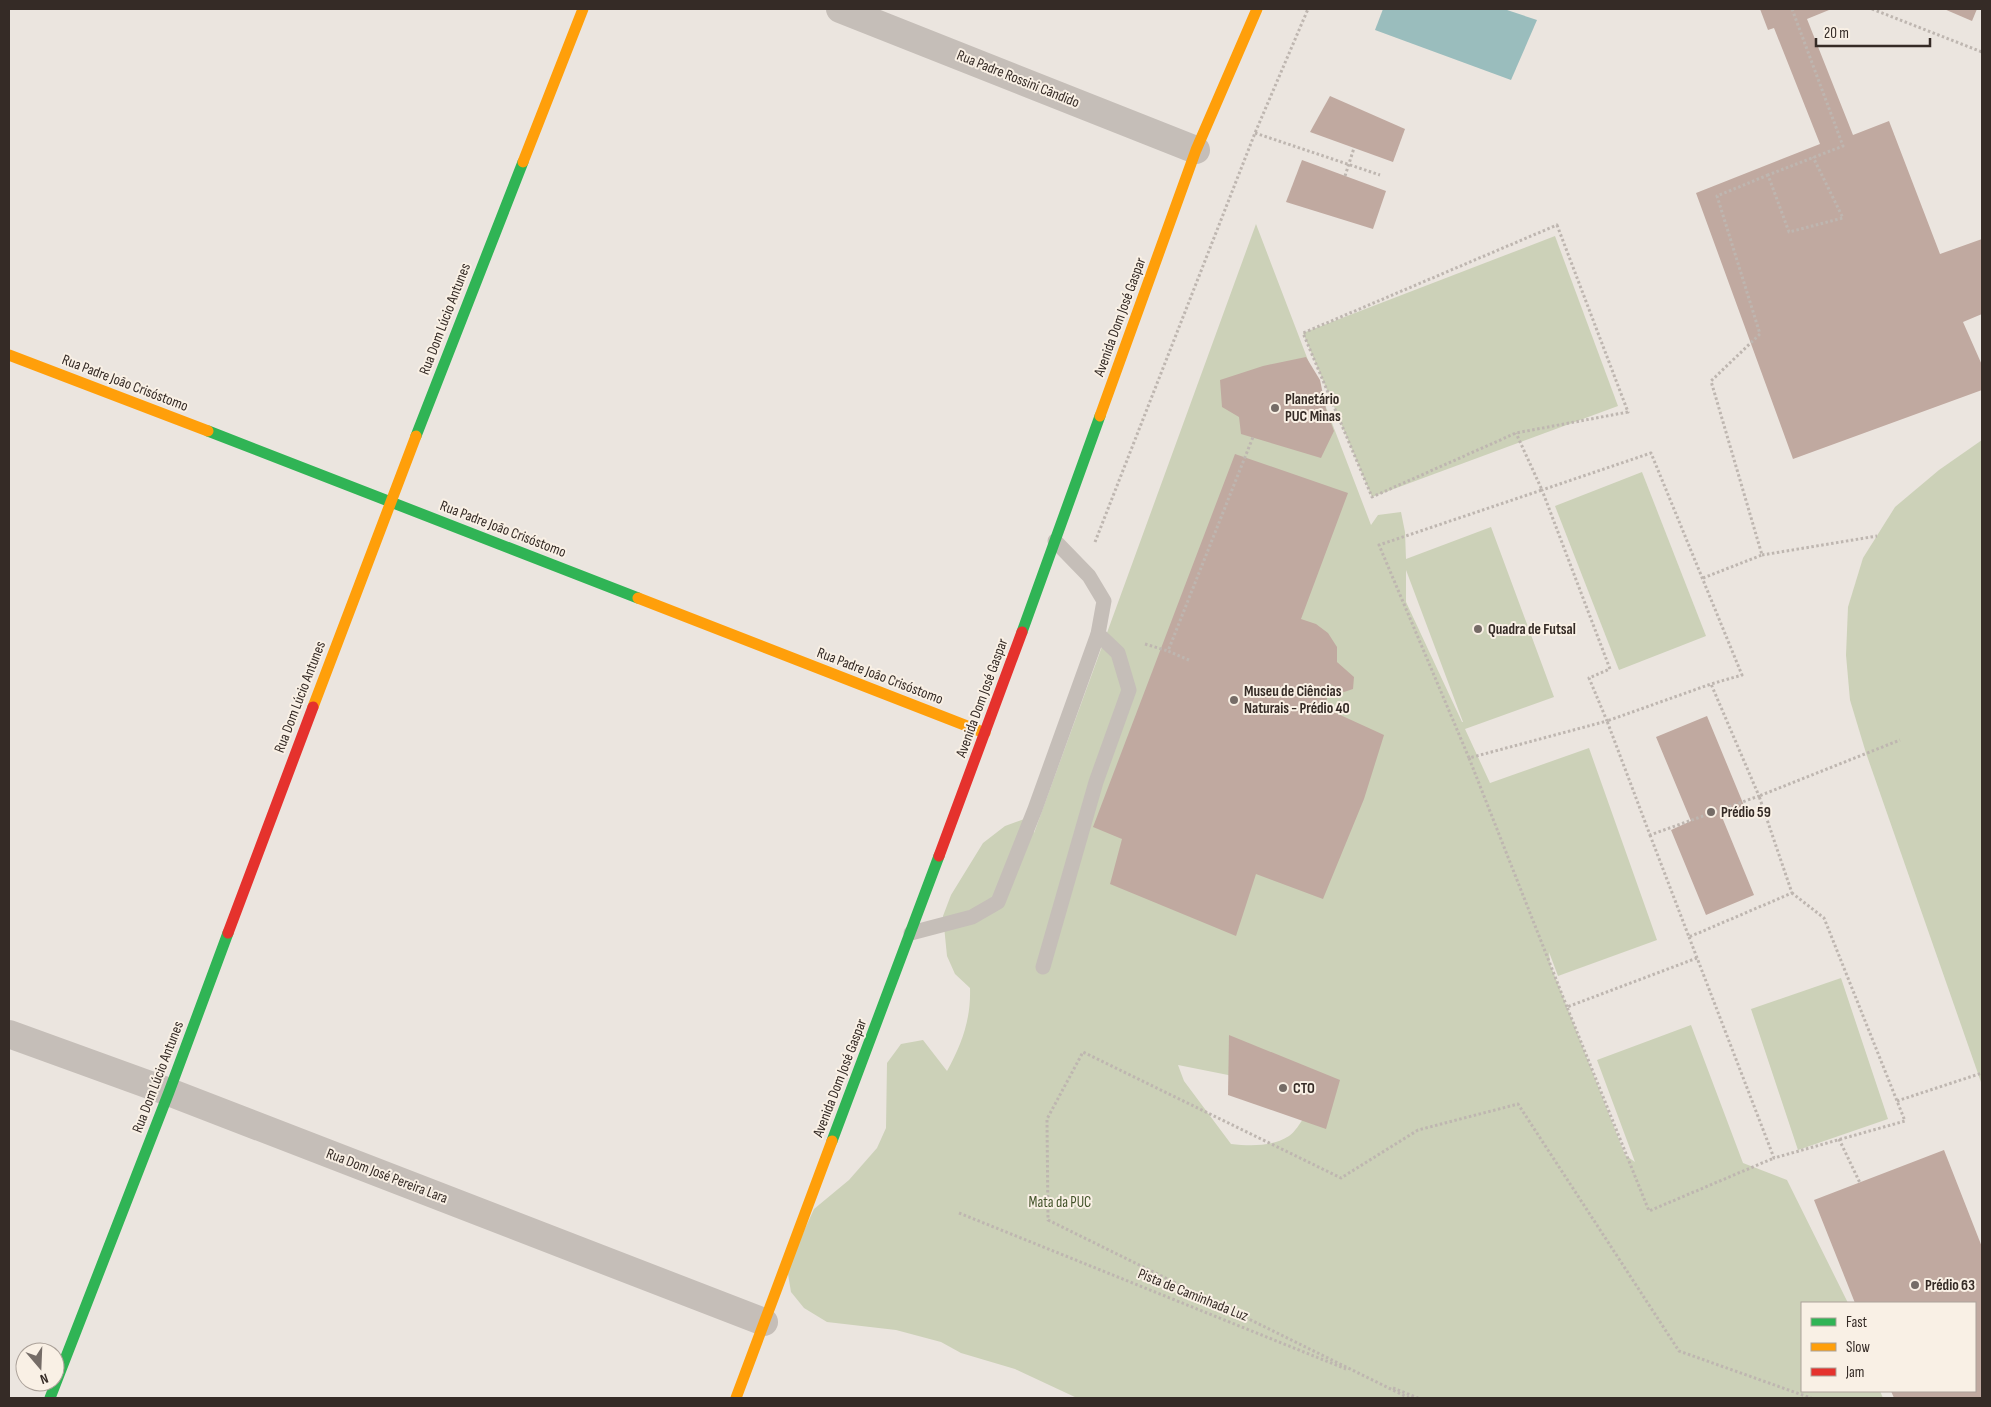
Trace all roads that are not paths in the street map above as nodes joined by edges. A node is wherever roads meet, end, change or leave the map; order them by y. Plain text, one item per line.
1 (583, 9) edge
2 (840, 9) edge
3 (1257, 9) edge
4 (1196, 150) junction
5 (9, 355) edge
6 (390, 501) junction
7 (1055, 541) junction
8 (1098, 634) junction
9 (985, 733) junction
10 (911, 933) junction
11 (1043, 967) dead end
12 (9, 1034) edge
13 (169, 1092) junction
14 (764, 1322) junction
15 (50, 1398) edge
16 (736, 1398) edge

1 - 6 street, Rua Dom Lúcio Antunes
2 - 4 street, Rua Padre Rossini Cândido
3 - 4 street, Avenida Dom José Gaspar
4 - 7 street, Avenida Dom José Gaspar
5 - 6 street, Rua Padre João Crisóstomo
6 - 9 street, Rua Padre João Crisóstomo
6 - 13 street, Rua Dom Lúcio Antunes
7 - 8 lane
7 - 9 street, Avenida Dom José Gaspar
8 - 10 lane
8 - 11 lane
9 - 10 street, Avenida Dom José Gaspar
10 - 14 street, Avenida Dom José Gaspar
12 - 13 street, Rua Dom José Pereira Lara
13 - 14 street, Rua Dom José Pereira Lara
13 - 15 street, Rua Dom Lúcio Antunes
14 - 16 street, Avenida Dom José Gaspar

